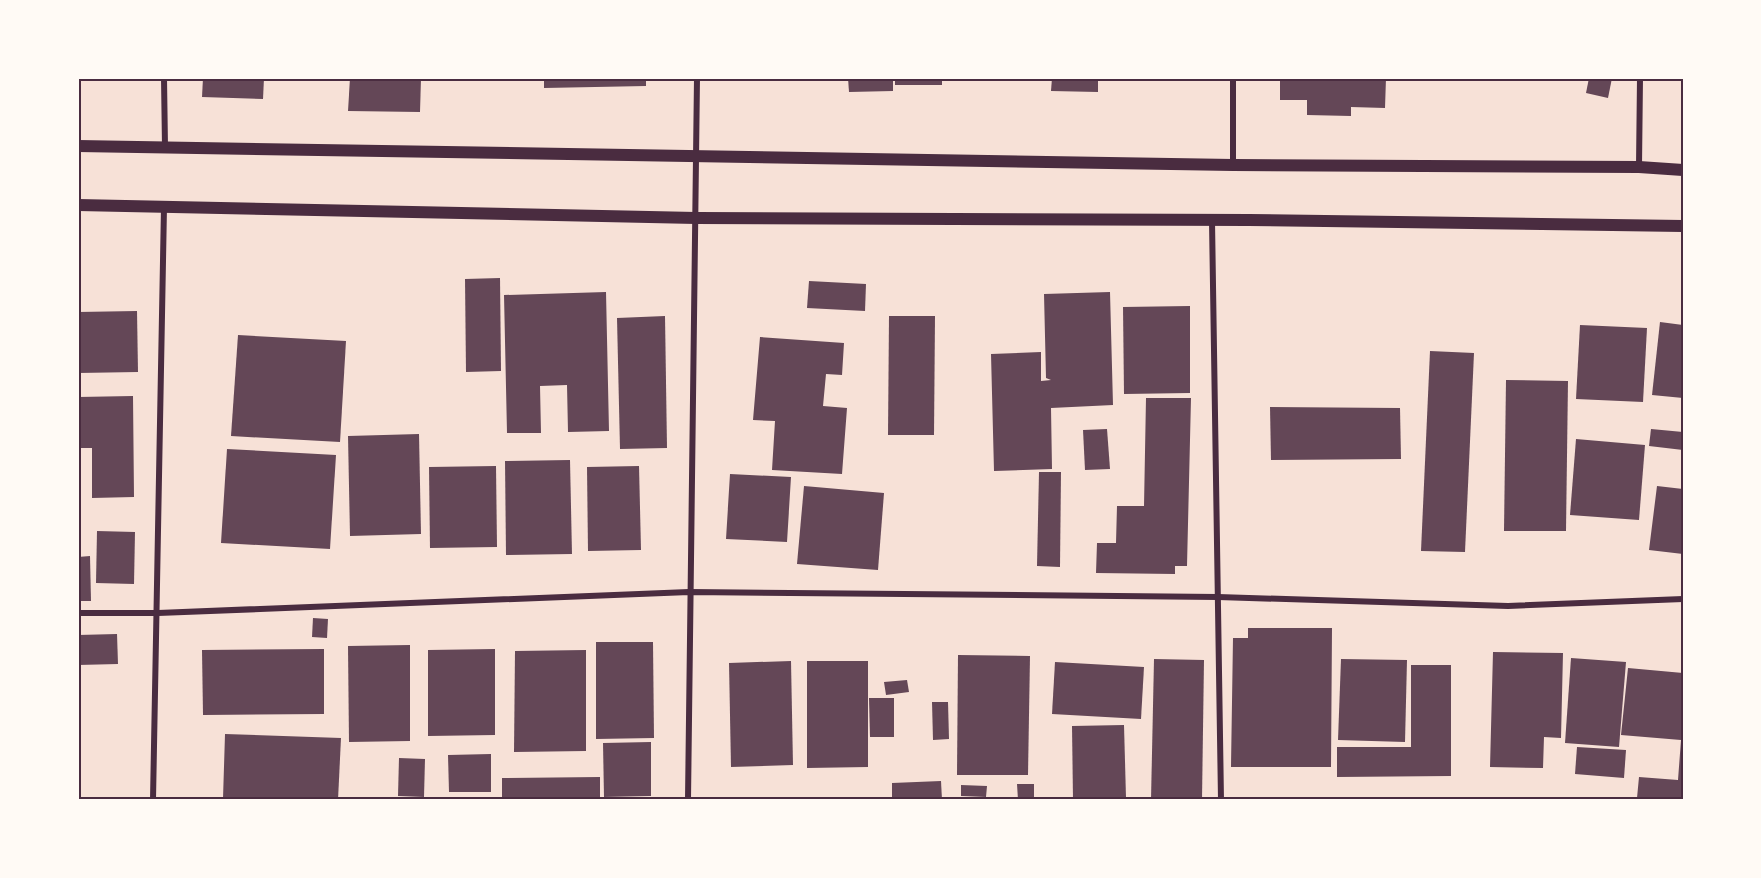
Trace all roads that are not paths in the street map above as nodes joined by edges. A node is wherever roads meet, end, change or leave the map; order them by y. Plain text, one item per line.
1 (164, 78) edge
2 (697, 78) edge
3 (1233, 78) edge
4 (1640, 78) edge
5 (78, 146) edge
6 (165, 147) junction
7 (698, 155) junction
8 (1233, 165) junction
9 (1639, 167) junction
10 (1683, 170) edge
11 (78, 205) edge
12 (164, 206) junction
13 (696, 218) junction
14 (1212, 221) junction
15 (1683, 226) edge
16 (690, 592) junction
17 (1218, 597) junction
18 (1683, 599) edge
19 (78, 613) edge
20 (158, 614) junction
21 (153, 800) edge
22 (688, 800) edge
23 (1221, 800) edge

1 - 6 street
2 - 7 street
3 - 8 street
4 - 9 street
5 - 6 main road
6 - 7 main road
7 - 8 main road
7 - 13 street
8 - 9 main road
9 - 10 main road
11 - 12 main road
12 - 13 main road
12 - 20 street
13 - 14 main road
13 - 16 street
14 - 15 main road
14 - 17 street
16 - 17 street
16 - 20 street
16 - 22 street
17 - 18 street
17 - 23 street
19 - 20 street
20 - 21 street

